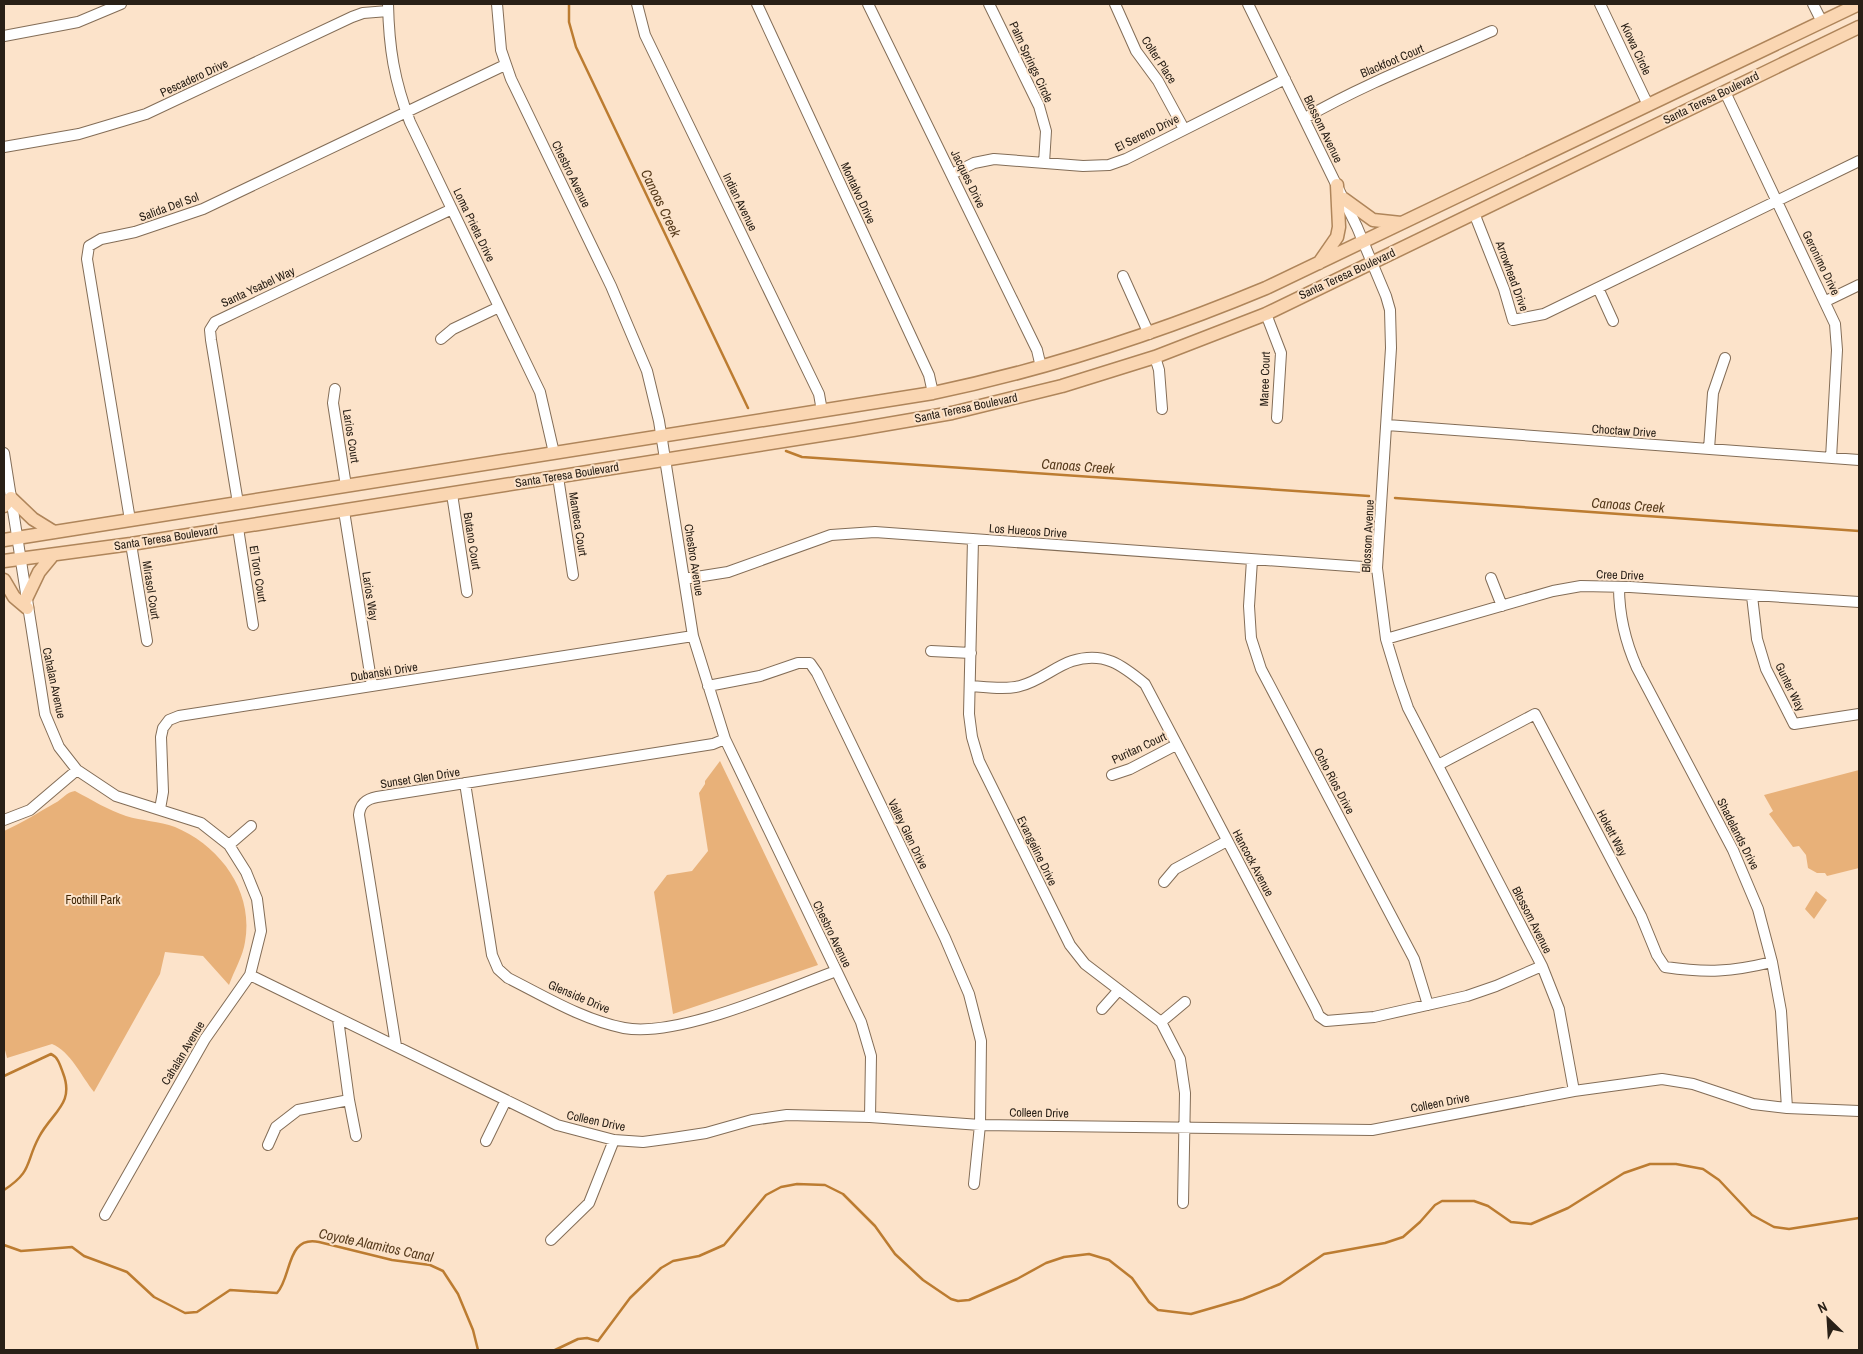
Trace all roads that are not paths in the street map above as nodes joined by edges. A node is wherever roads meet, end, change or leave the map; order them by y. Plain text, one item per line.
1 (121, 4) edge
2 (497, 4) edge
3 (637, 4) edge
4 (756, 4) edge
5 (868, 4) edge
6 (989, 4) edge
7 (1116, 4) edge
8 (1248, 4) edge
9 (1600, 4) edge
10 (1813, 4) edge
11 (1859, 4) edge
12 (388, 8) edge
13 (1822, 22) junction
14 (1859, 27) edge
15 (1492, 31) dead end
16 (4, 36) edge
17 (505, 65) junction
18 (1285, 79) junction
19 (1725, 92) junction
20 (1648, 106) junction
21 (406, 111) junction
22 (1305, 118) junction
23 (1184, 129) junction
24 (4, 147) edge
25 (1859, 161) edge
26 (1044, 163) junction
27 (952, 174) junction
28 (1337, 185) junction
29 (1344, 199) junction
30 (1776, 200) junction
31 (452, 209) junction
32 (1474, 213) junction
33 (1404, 223) junction
34 (1364, 243) junction
35 (1372, 262) junction
36 (1318, 264) junction
37 (1123, 276) dead end
38 (1859, 285) edge
39 (1598, 288) junction
40 (1826, 301) junction
41 (499, 307) junction
42 (1266, 314) junction
43 (1614, 321) dead end
44 (1149, 334) junction
45 (441, 339) dead end
46 (1155, 357) junction
47 (1725, 358) dead end
48 (1041, 368) junction
49 (335, 389) dead end
50 (933, 393) junction
51 (1162, 409) dead end
52 (822, 411) junction
53 (1277, 418) dead end
54 (1387, 426) junction
55 (662, 437) junction
56 (1709, 450) junction
57 (4, 453) edge
58 (554, 453) junction
59 (1831, 458) junction
60 (666, 460) junction
61 (1859, 460) edge
62 (558, 477) junction
63 (346, 486) junction
64 (452, 494) junction
65 (7, 502) edge
66 (238, 503) junction
67 (344, 510) junction
68 (130, 520) junction
69 (238, 528) junction
70 (54, 532) junction
71 (10, 539) edge
72 (973, 539) junction
73 (131, 544) junction
74 (53, 554) junction
75 (20, 559) junction
76 (1252, 560) junction
77 (4, 561) edge
78 (1377, 568) junction
79 (573, 575) dead end
80 (1492, 578) dead end
81 (684, 579) junction
82 (4, 580) edge
83 (1619, 586) junction
84 (467, 592) dead end
85 (1752, 596) junction
86 (1859, 602) edge
87 (26, 604) junction
88 (1502, 606) junction
89 (253, 625) dead end
90 (693, 636) junction
91 (1386, 640) junction
92 (147, 641) dead end
93 (931, 651) dead end
94 (972, 653) junction
95 (372, 686) junction
96 (708, 686) junction
97 (970, 686) junction
98 (1859, 714) edge
99 (725, 738) junction
100 (1176, 745) junction
101 (1438, 766) junction
102 (77, 770) junction
103 (1112, 775) dead end
104 (465, 783) junction
105 (160, 809) junction
106 (4, 820) edge
107 (251, 826) dead end
108 (1227, 841) junction
109 (229, 845) junction
110 (1164, 882) dead end
111 (1772, 962) junction
112 (1542, 966) junction
113 (836, 971) junction
114 (250, 975) junction
115 (1118, 990) junction
116 (1185, 1002) dead end
117 (1428, 1005) junction
118 (1102, 1009) dead end
119 (338, 1019) junction
120 (1161, 1022) junction
121 (396, 1046) junction
122 (1574, 1091) junction
123 (349, 1100) junction
124 (506, 1100) junction
125 (1787, 1108) junction
126 (1859, 1111) edge
127 (870, 1118) junction
128 (980, 1125) junction
129 (1184, 1128) junction
130 (356, 1136) dead end
131 (614, 1140) junction
132 (486, 1142) dead end
133 (268, 1146) dead end
134 (974, 1184) dead end
135 (1183, 1203) dead end
136 (105, 1216) dead end
137 (551, 1240) dead end

1 - 16 street
2 - 17 street, Chesbro Avenue
3 - 52 street, Indian Avenue
4 - 50 street, Montalvo Drive
5 - 27 street, Jacques Drive
6 - 26 street, Palm Springs Circle
7 - 23 street, Colter Place
8 - 18 street, Blossom Avenue
9 - 20 street, Kiowa Circle
10 - 13 street
11 - 13 main road, Santa Teresa Boulevard
12 - 21 street, Loma Prieta Drive
12 - 24 street, Pescadero Drive
13 - 20 main road, Santa Teresa Boulevard
14 - 19 main road, Santa Teresa Boulevard
15 - 22 street, Blackfoot Court
17 - 21 street, Salida Del Sol
17 - 55 street, Chesbro Avenue
18 - 22 street, Blossom Avenue
18 - 23 street, El Sereno Drive
19 - 30 street, Geronimo Drive
19 - 32 main road, Santa Teresa Boulevard
20 - 33 main road, Santa Teresa Boulevard
21 - 31 street, Loma Prieta Drive
21 - 68 street, Salida Del Sol
22 - 28 street, Blossom Avenue
23 - 26 street, El Sereno Drive
25 - 30 street, Arrowhead Drive
26 - 27 street, El Sereno Drive
27 - 48 street, Jacques Drive
28 - 29 street, Blossom Avenue
28 - 36 main road
29 - 33 main road
29 - 34 street, Blossom Avenue
30 - 39 street, Arrowhead Drive
30 - 40 street, Geronimo Drive
31 - 41 street, Loma Prieta Drive
31 - 66 street, Santa Ysabel Way
32 - 35 main road, Santa Teresa Boulevard
32 - 39 street, Arrowhead Drive
33 - 34 main road, Santa Teresa Boulevard
34 - 35 street, Blossom Avenue
34 - 36 main road, Santa Teresa Boulevard
35 - 42 main road, Santa Teresa Boulevard
35 - 54 street, Blossom Avenue
36 - 44 main road, Santa Teresa Boulevard
37 - 44 street
38 - 40 street
39 - 43 street
40 - 59 street, Geronimo Drive
41 - 45 street
41 - 58 street, Loma Prieta Drive
42 - 46 main road, Santa Teresa Boulevard
42 - 53 street, Maree Court
44 - 48 main road, Santa Teresa Boulevard
46 - 51 street
46 - 60 main road, Santa Teresa Boulevard
47 - 56 street
48 - 50 main road, Santa Teresa Boulevard
49 - 63 street, Larios Court
50 - 52 main road, Santa Teresa Boulevard
52 - 55 main road, Santa Teresa Boulevard
54 - 56 street, Choctaw Drive
54 - 78 street, Blossom Avenue
55 - 58 main road, Santa Teresa Boulevard
55 - 60 street, Chesbro Avenue
56 - 59 street, Choctaw Drive
57 - 65 street, Cahalan Avenue
58 - 63 main road, Santa Teresa Boulevard
59 - 61 street, Choctaw Drive
60 - 62 main road, Santa Teresa Boulevard
60 - 81 street, Chesbro Avenue
62 - 64 main road, Santa Teresa Boulevard
62 - 79 street, Manteca Court
63 - 66 main road, Santa Teresa Boulevard
64 - 67 main road, Santa Teresa Boulevard
64 - 84 street, Butano Court
65 - 70 main road
65 - 71 street, Cahalan Avenue
66 - 68 main road, Santa Teresa Boulevard
67 - 69 main road, Santa Teresa Boulevard
67 - 95 street, Larios Way
68 - 70 main road, Santa Teresa Boulevard
69 - 73 main road, Santa Teresa Boulevard
69 - 89 street, El Toro Court
70 - 71 main road, Santa Teresa Boulevard
71 - 75 street, Cahalan Avenue
72 - 76 street, Los Huecos Drive
72 - 81 street, Los Huecos Drive
72 - 94 street, Evangeline Drive
73 - 74 main road, Santa Teresa Boulevard
73 - 92 street, Mirasol Court
74 - 75 main road, Santa Teresa Boulevard
74 - 87 main road
75 - 77 main road, Santa Teresa Boulevard
75 - 87 street, Cahalan Avenue
76 - 78 street, Los Huecos Drive
76 - 117 street, Ocho Rios Drive
78 - 91 street, Blossom Avenue
80 - 88 street
81 - 90 street, Chesbro Avenue
82 - 87 main road
83 - 85 street, Cree Drive
83 - 88 street, Cree Drive
83 - 111 street, Shadelands Drive
85 - 86 street, Cree Drive
85 - 98 street, Gunter Way
87 - 102 street, Cahalan Avenue
88 - 91 street, Cree Drive
90 - 95 street, Dubanski Drive
90 - 96 street, Chesbro Avenue
91 - 101 street, Blossom Avenue
93 - 94 street
94 - 97 street, Evangeline Drive
95 - 105 street, Dubanski Drive
96 - 99 street, Chesbro Avenue
96 - 128 street, Valley Glen Drive
97 - 100 street, Hancock Avenue
97 - 115 street, Evangeline Drive
99 - 104 street, Sunset Glen Drive
99 - 113 street, Chesbro Avenue
100 - 103 street, Puritan Court
100 - 108 street, Hancock Avenue
101 - 111 street, Hokett Way
101 - 112 street, Blossom Avenue
102 - 105 street, Cahalan Avenue
102 - 106 street
104 - 113 street, Glenside Drive
104 - 121 street, Sunset Glen Drive
105 - 109 street, Cahalan Avenue
107 - 109 street
108 - 110 street
108 - 117 street, Hancock Avenue
109 - 114 street, Cahalan Avenue
111 - 125 street, Shadelands Drive
112 - 117 street, Hancock Avenue
112 - 122 street, Blossom Avenue
113 - 127 street, Chesbro Avenue
114 - 119 street, Colleen Drive
114 - 136 street, Cahalan Avenue
115 - 118 street
115 - 120 street, Evangeline Drive
116 - 120 street
119 - 121 street, Colleen Drive
119 - 123 street
120 - 129 street, Evangeline Drive
121 - 124 street, Colleen Drive
122 - 125 street, Colleen Drive
122 - 129 street, Colleen Drive
123 - 130 street
123 - 133 street
124 - 131 street, Colleen Drive
124 - 132 street
125 - 126 street, Colleen Drive
127 - 128 street, Colleen Drive
127 - 131 street, Colleen Drive
128 - 129 street, Colleen Drive
128 - 134 street
129 - 135 street, Evangeline Drive
131 - 137 street

